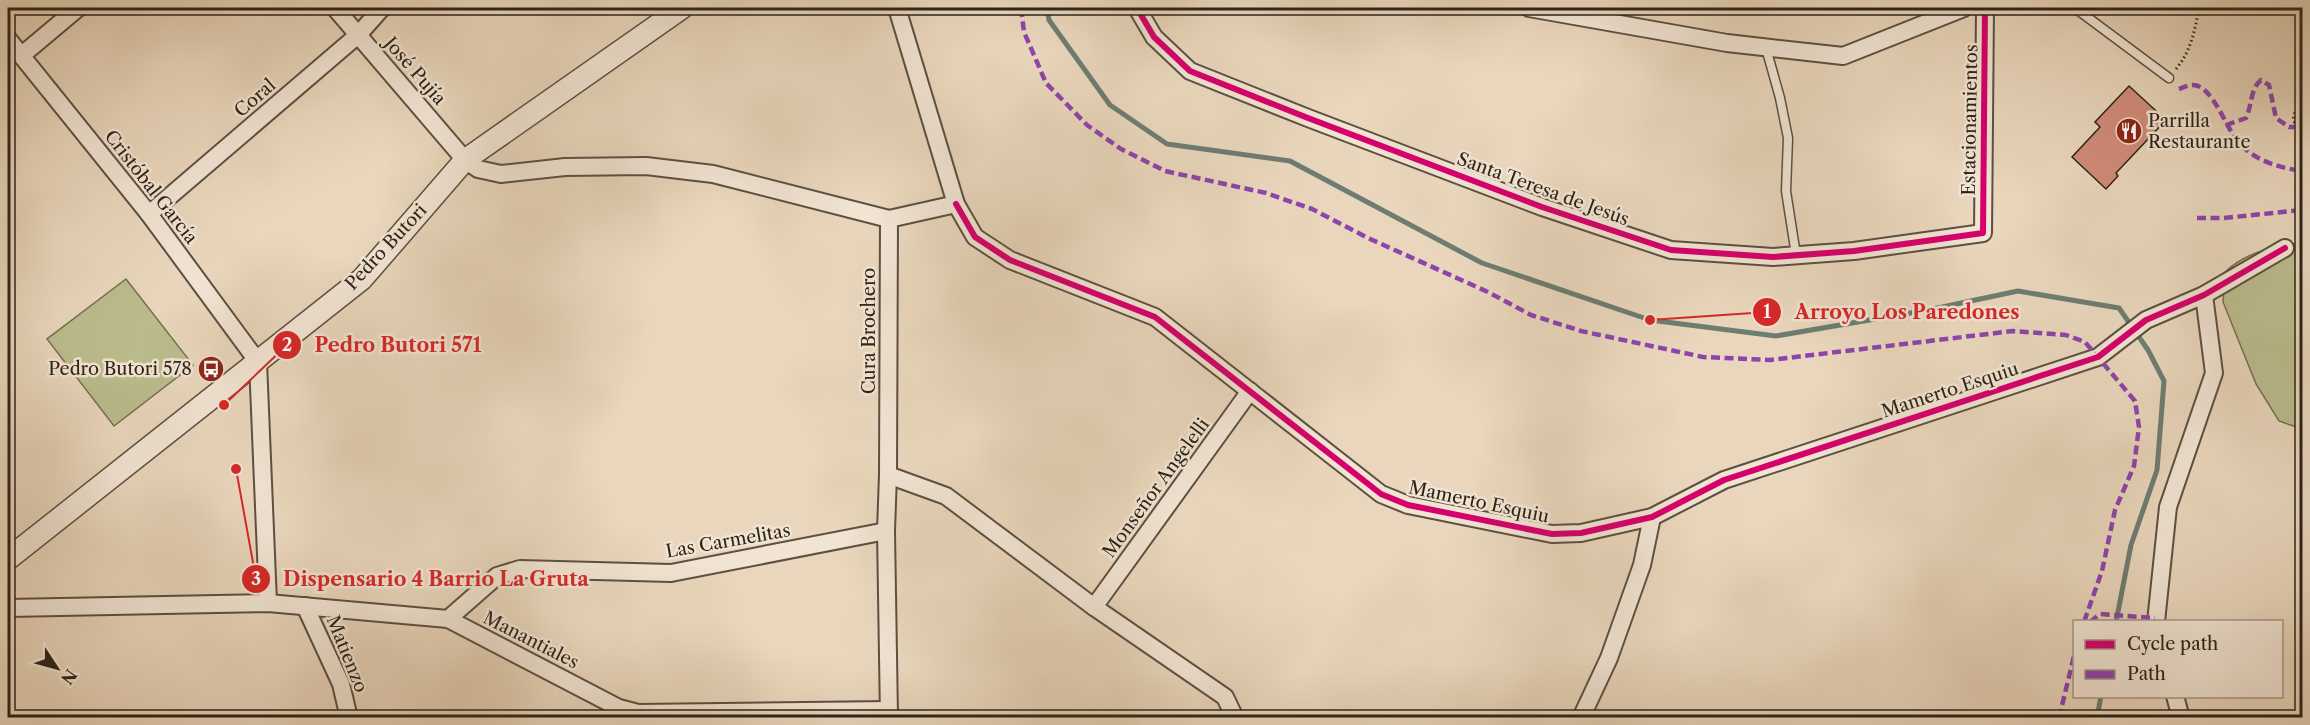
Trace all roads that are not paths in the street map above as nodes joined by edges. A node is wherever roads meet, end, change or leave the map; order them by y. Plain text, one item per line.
1 (78, 8) edge
2 (335, 8) edge
3 (382, 8) edge
4 (682, 8) edge
5 (897, 8) edge
6 (1137, 8) edge
7 (1529, 8) edge
8 (1964, 8) edge
9 (1985, 8) edge
10 (2075, 8) edge
11 (358, 35) junction
12 (8, 39) edge
13 (1766, 47) junction
14 (22, 55) junction
15 (2169, 78) road end
16 (465, 160) junction
17 (956, 204) junction
18 (149, 214) junction
19 (889, 219) junction
20 (1983, 232) joint
21 (2285, 248) dead end
22 (1796, 255) junction
23 (2204, 295) junction
24 (258, 362) junction
25 (1250, 391) junction
26 (888, 475) junction
27 (1652, 517) junction
28 (886, 531) junction
29 (8, 559) edge
30 (268, 603) junction
31 (305, 606) junction
32 (1094, 607) junction
33 (8, 608) edge
34 (448, 619) junction
35 (2156, 620) edge
36 (2176, 698) edge
37 (889, 714) edge
38 (350, 717) edge
39 (1235, 717) edge
40 (1581, 717) edge
41 (2181, 717) edge

1 - 14 street
2 - 11 street, José Pujía
3 - 11 street, Coral
4 - 16 street, Pedro Butori
5 - 17 street
6 - 22 street, Santa Teresa de Jesús
7 - 13 street
8 - 13 street
9 - 20 street, Estacionamientos
10 - 15 lane
11 - 16 street, José Pujía
11 - 18 street, Coral
12 - 14 street, Cristóbal García
13 - 22 lane
14 - 18 street, Cristóbal García
16 - 19 street
16 - 24 street, Pedro Butori
17 - 19 street
17 - 25 street, Mamerto Esquiu
18 - 24 street, Cristóbal García
19 - 26 street, Cura Brochero
20 - 22 street, Santa Teresa de Jesús
21 - 23 street, Mamerto Esquiu
23 - 27 street, Mamerto Esquiu
23 - 35 street
24 - 29 street, Pedro Butori
24 - 30 street
25 - 27 street, Mamerto Esquiu
25 - 32 street, Monseñor Angelelli
26 - 28 street, Cura Brochero
26 - 32 street
27 - 40 street
28 - 34 street, Las Carmelitas
28 - 37 street, Cura Brochero
30 - 31 street, Manantiales
30 - 33 street, Manantiales
31 - 34 street, Manantiales
31 - 38 street, Matienzo
32 - 39 street
34 - 37 street, Manantiales
36 - 41 street

